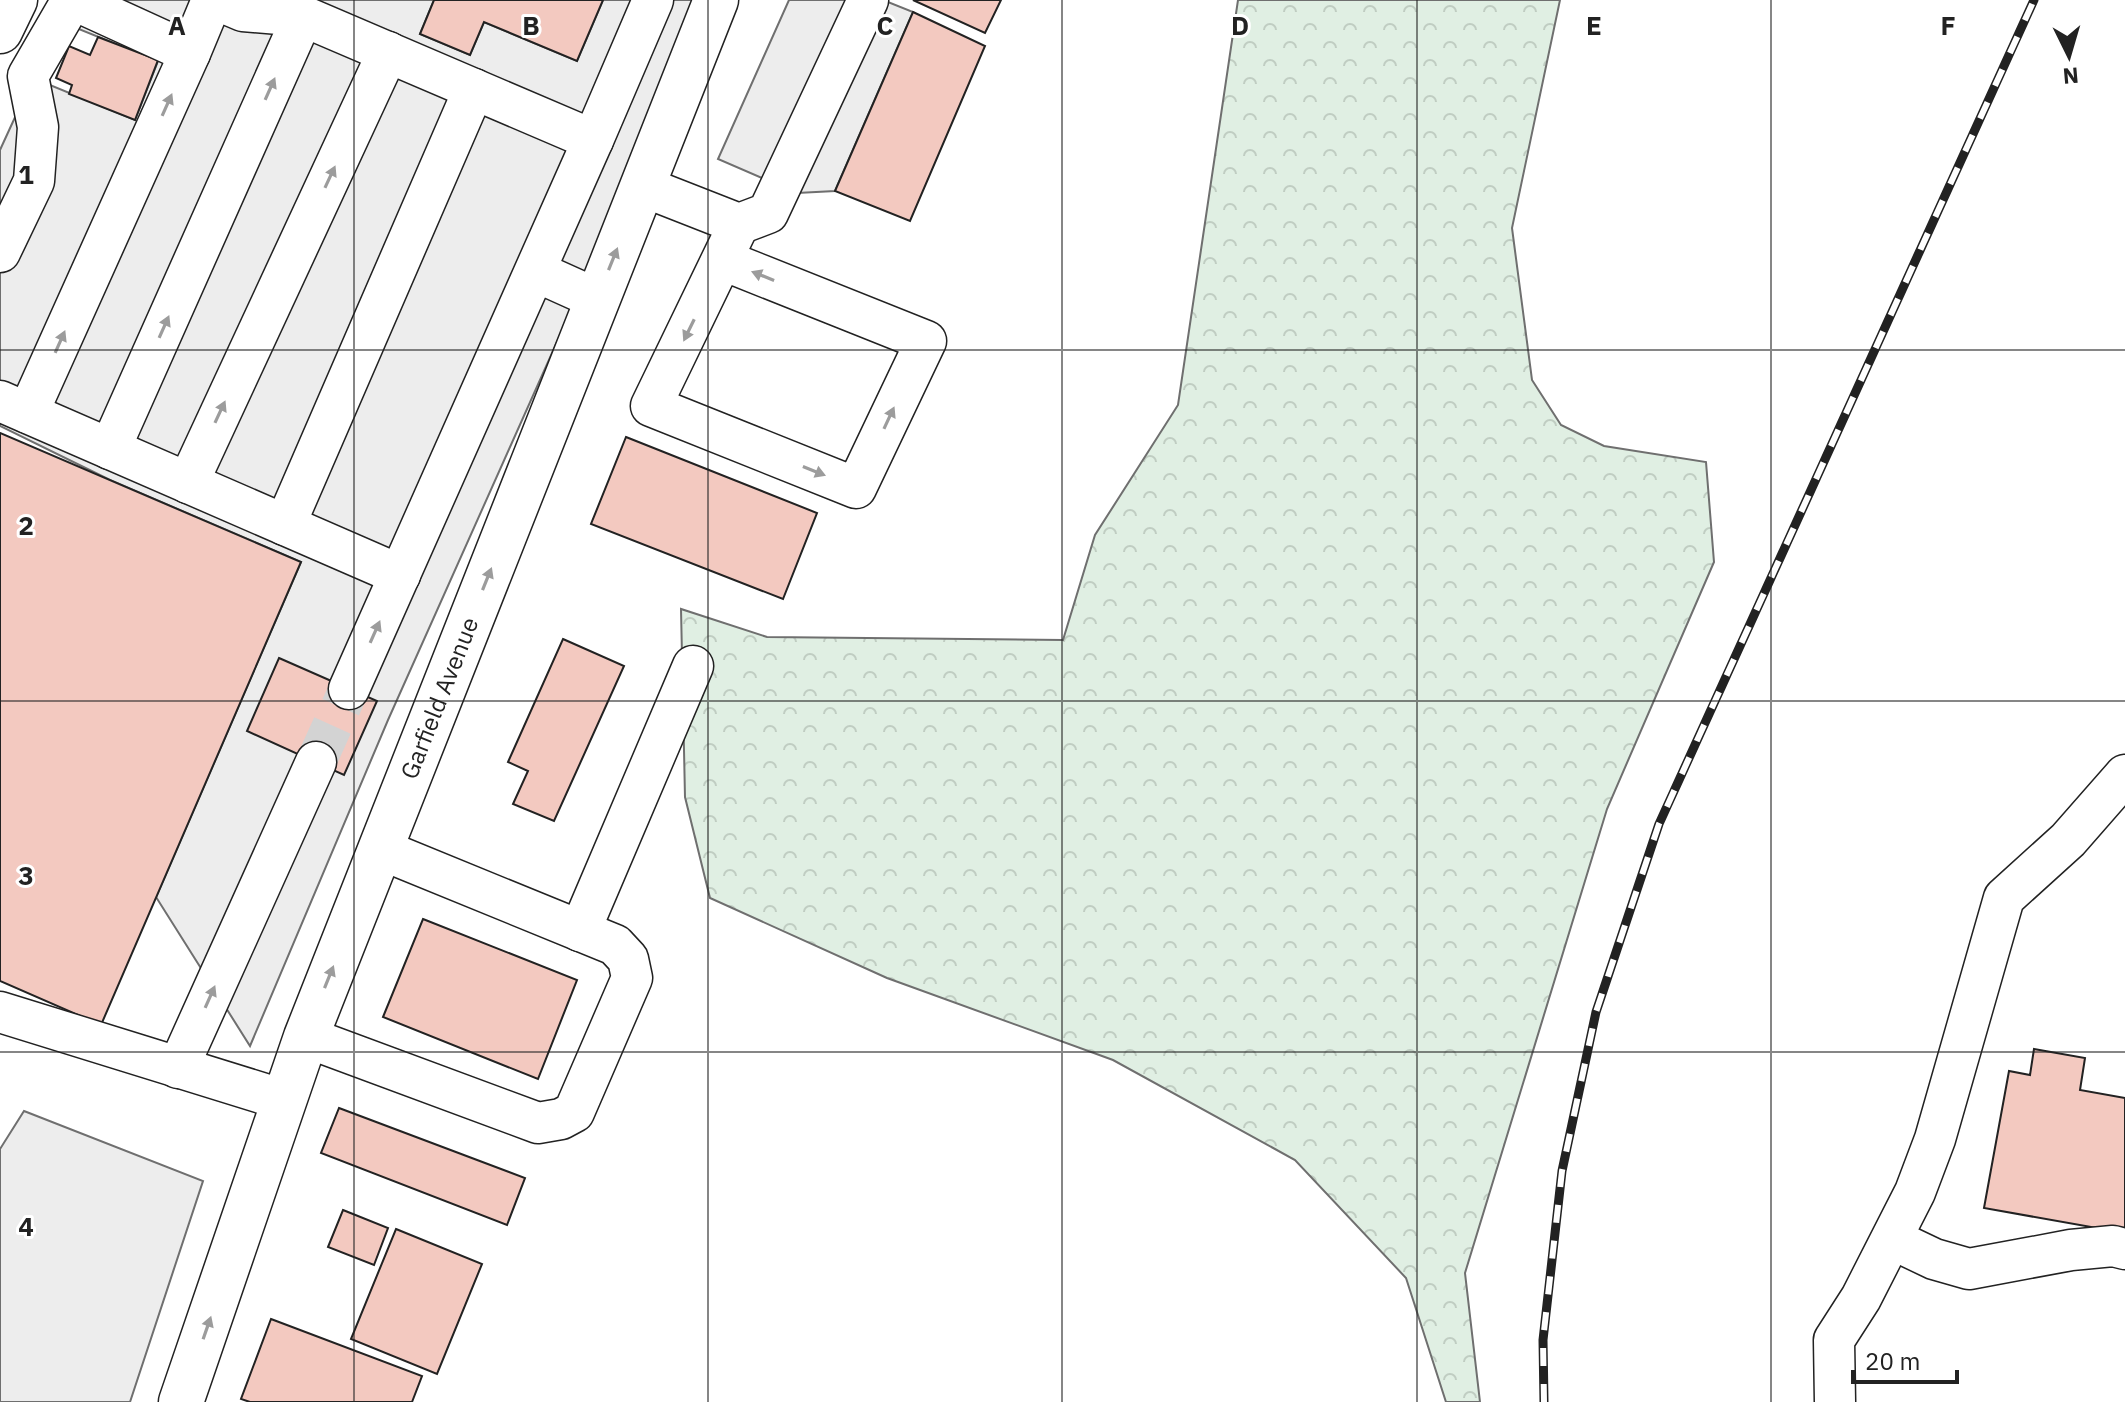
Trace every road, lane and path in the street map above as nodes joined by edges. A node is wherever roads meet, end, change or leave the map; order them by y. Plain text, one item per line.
1 (15, 0) edge
2 (73, 0) edge
3 (214, 0) edge
4 (653, 0) edge
5 (716, 0) edge
6 (868, 0) edge
7 (303, 16) junction
8 (0, 31) edge
9 (388, 52) junction
10 (190, 53) junction
11 (474, 89) junction
12 (593, 140) junction
13 (642, 186) junction
14 (731, 242) junction
15 (0, 252) edge
16 (537, 272) junction
17 (597, 299) junction
18 (14, 407) edge
19 (110, 449) junction
20 (188, 483) junction
21 (285, 525) junction
22 (400, 575) junction
23 (693, 666) dead end
24 (349, 689) tunnel mouth
25 (316, 762) tunnel mouth
26 (2125, 775) edge
27 (380, 849) junction
28 (580, 931) junction
29 (0, 1012) edge
30 (306, 1037) junction
31 (178, 1068) junction
32 (284, 1100) junction
33 (1892, 1239) junction
34 (2125, 1249) edge
35 (181, 1402) edge
36 (1835, 1402) edge

1 - 8 main road
2 - 10 street
2 - 15 street
3 - 7 street
3 - 10 street
4 - 12 street
5 - 13 main road, Garfield Avenue
6 - 14 street
7 - 9 street
19 -> 7 street
9 - 11 street
20 -> 9 street
18 -> 10 street
11 - 12 street
11 - 21 street
12 - 16 street
13 - 14 street
17 -> 13 main road, Garfield Avenue
14 -> 14 street
16 - 17 street
16 - 22 street
27 -> 17 main road, Garfield Avenue
18 - 19 street
19 - 20 street
20 - 21 street
21 - 22 street
24 -> 22 street
23 - 28 street
31 -> 25 street
26 - 33 street
27 - 28 street
30 -> 27 main road, Garfield Avenue
28 - 30 street
29 - 31 street
30 - 32 main road, Garfield Avenue
31 - 32 street
35 -> 32 main road, Garfield Avenue
33 - 34 street
33 - 36 street

